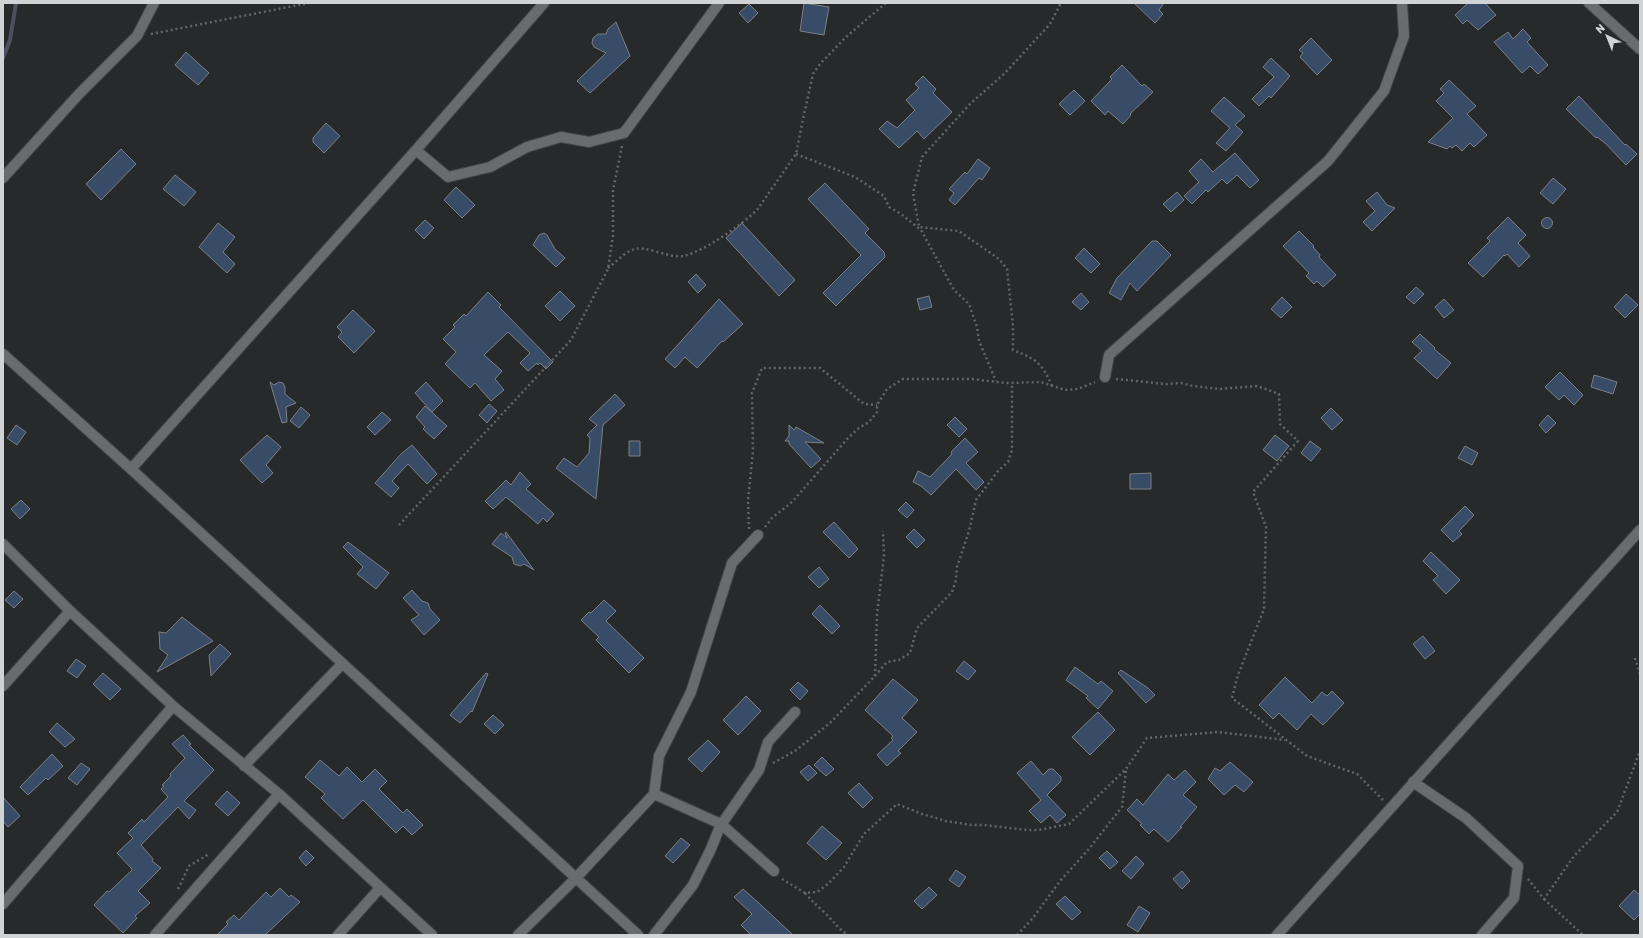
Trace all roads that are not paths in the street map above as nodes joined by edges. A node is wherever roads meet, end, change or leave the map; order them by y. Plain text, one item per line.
1 (154, 3) edge
2 (544, 3) edge
3 (719, 3) edge
4 (1402, 3) edge
5 (1589, 3) edge
6 (1640, 49) edge
7 (416, 150) junction
8 (3, 178) edge
9 (3, 354) edge
10 (1105, 377) road end
11 (131, 470) junction
12 (1640, 530) edge
13 (758, 535) road end
14 (3, 544) edge
15 (70, 610) junction
16 (342, 664) junction
17 (3, 686) edge
18 (173, 706) junction
19 (795, 712) dead end
20 (244, 766) junction
21 (1414, 782) junction
22 (279, 794) junction
23 (654, 794) junction
24 (721, 824) junction
25 (774, 872) road end
26 (575, 879) junction
27 (380, 888) junction
28 (3, 904) edge
29 (155, 935) edge
30 (338, 935) edge
31 (432, 935) edge
32 (518, 935) edge
33 (638, 935) edge
34 (654, 935) edge
35 (1277, 935) edge
36 (1482, 935) edge

1 - 8 street
2 - 7 street
3 - 7 street
4 - 10 street
5 - 6 street
7 - 11 street
9 - 11 street
11 - 16 street
12 - 21 street
13 - 23 street
14 - 15 street
15 - 17 street
15 - 18 street
16 - 20 street
16 - 26 street
18 - 20 street
18 - 28 street
19 - 24 street
20 - 22 street
21 - 35 street
21 - 36 street
22 - 27 street
22 - 29 street
23 - 24 street
23 - 26 street
24 - 25 street
24 - 34 street
26 - 32 street
26 - 33 street
27 - 30 street
27 - 31 street

